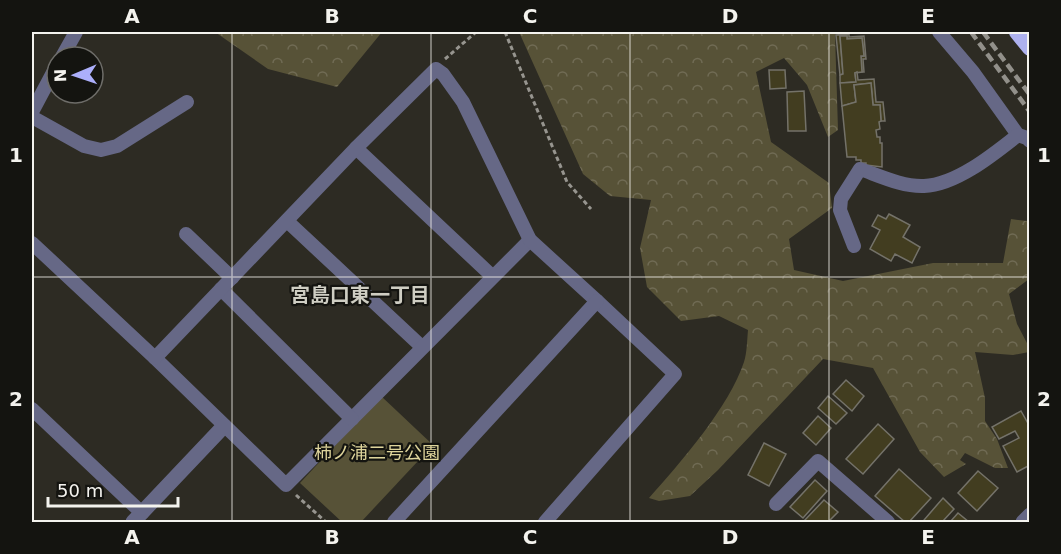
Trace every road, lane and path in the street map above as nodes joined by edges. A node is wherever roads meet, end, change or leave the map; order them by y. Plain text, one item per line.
1 (476, 32) edge
2 (505, 32) edge
3 (939, 32) edge
4 (1017, 32) edge
5 (1029, 48) edge
6 (436, 69) junction
7 (45, 88) edge
8 (187, 102) dead end
9 (32, 112) edge
10 (32, 117) edge
11 (1024, 138) edge
12 (356, 148) junction
13 (591, 209) dead end
14 (287, 221) junction
15 (186, 234) dead end
16 (530, 240) junction
17 (32, 243) edge
18 (854, 246) dead end
19 (492, 276) junction
20 (232, 278) junction
21 (221, 289) junction
22 (597, 301) junction
23 (422, 347) junction
24 (155, 358) junction
25 (32, 409) edge
26 (352, 419) junction
27 (224, 426) junction
28 (286, 485) junction
29 (776, 504) dead end
30 (1029, 515) edge
31 (142, 519) edge
32 (326, 522) edge
33 (394, 522) edge
34 (545, 522) edge
35 (888, 522) edge
36 (1023, 522) edge

1 - 6 path
2 - 13 path
3 - 11 street
4 - 5 highway
6 - 12 street
6 - 16 street
7 - 9 street
8 - 10 street
11 - 18 street
12 - 14 street
12 - 19 street
14 - 20 street
14 - 23 street
15 - 20 street
16 - 19 street
16 - 22 street
17 - 24 street
19 - 23 street
20 - 21 street
21 - 24 street
21 - 26 street
22 - 33 street
22 - 34 street
23 - 26 street
24 - 27 street
25 - 31 street
26 - 28 street
27 - 28 street
27 - 31 street
28 - 32 path
29 - 35 street
30 - 36 street

